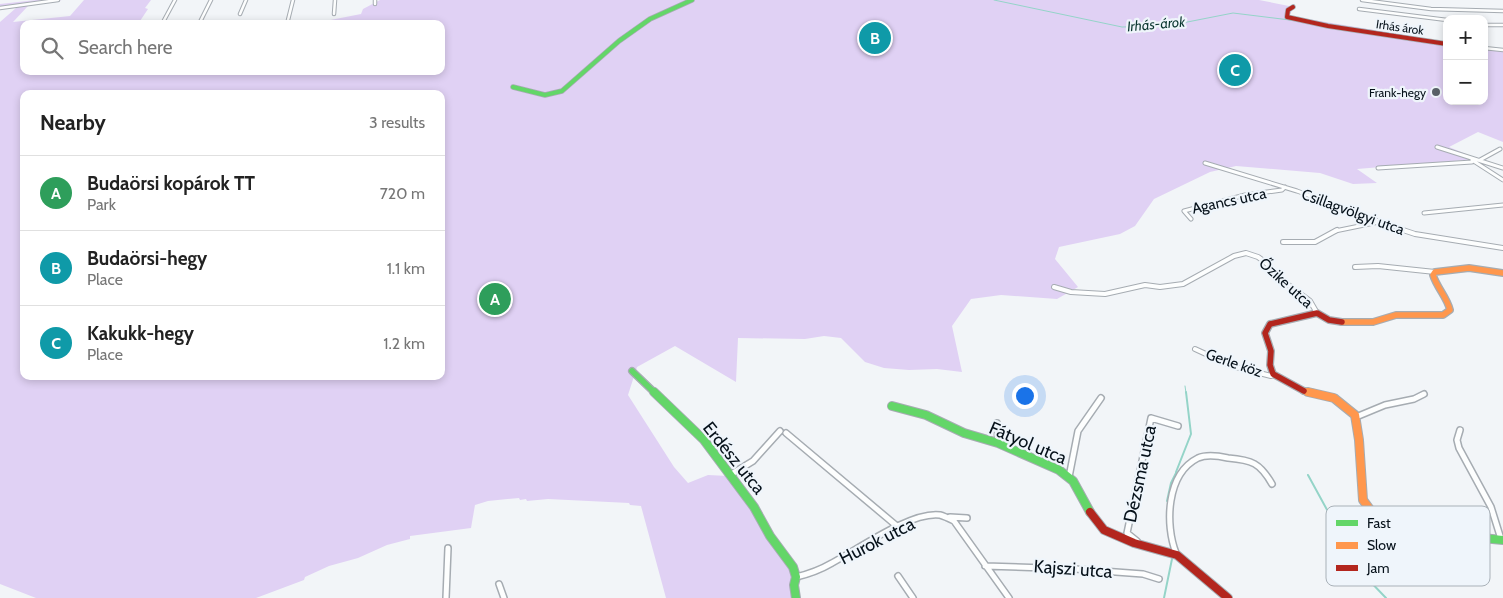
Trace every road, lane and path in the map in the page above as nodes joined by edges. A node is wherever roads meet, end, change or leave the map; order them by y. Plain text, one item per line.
1 (58, 0) edge
2 (175, 0) edge
3 (211, 0) edge
4 (246, 0) edge
5 (293, 0) edge
6 (335, 0) edge
7 (375, 0) edge
8 (692, 0) edge
9 (1362, 0) edge
10 (375, 4) dead end
11 (1403, 6) junction
12 (1293, 7) dead end
13 (0, 8) edge
14 (1359, 9) dead end
15 (1503, 11) edge
16 (240, 14) dead end
17 (334, 14) dead end
18 (1404, 15) junction
19 (164, 20) edge
20 (201, 20) edge
21 (288, 20) edge
22 (1443, 20) edge
23 (1488, 24) edge
24 (1503, 25) edge
25 (1443, 43) edge
26 (1488, 48) edge
27 (1503, 50) edge
28 (513, 87) dead end
29 (1437, 147) dead end
30 (1500, 149) dead end
31 (1480, 160) junction
32 (1472, 161) junction
33 (1205, 163) dead end
34 (1378, 168) dead end
35 (1503, 168) edge
36 (1503, 180) edge
37 (1286, 188) junction
38 (1503, 206) edge
39 (1424, 213) dead end
40 (1191, 219) dead end
41 (1379, 222) junction
42 (1283, 242) dead end
43 (1503, 248) edge
44 (1355, 267) dead end
45 (1436, 272) junction
46 (1503, 273) edge
47 (1054, 287) dead end
48 (1317, 313) junction
49 (1195, 349) dead end
50 (632, 371) dead end
51 (1273, 374) junction
52 (1424, 394) dead end
53 (1101, 398) dead end
54 (892, 406) dead end
55 (1356, 417) junction
56 (997, 423) dead end
57 (1178, 426) dead end
58 (1460, 430) dead end
59 (780, 431) dead end
60 (786, 433) dead end
61 (998, 444) junction
62 (730, 474) junction
63 (1069, 477) junction
64 (1272, 484) dead end
65 (1367, 506) edge
66 (947, 516) junction
67 (967, 518) dead end
68 (898, 527) junction
69 (1502, 539) edge
70 (448, 548) dead end
71 (1147, 548) junction
72 (1178, 555) junction
73 (985, 566) junction
74 (898, 576) dead end
75 (796, 577) junction
76 (1160, 579) dead end
77 (499, 584) dead end
78 (446, 598) edge
79 (504, 598) edge
80 (796, 598) edge
81 (913, 598) edge
82 (1009, 598) edge
83 (1228, 598) edge

1 - 13 street
2 - 19 street
3 - 20 street
4 - 16 street
5 - 21 street
6 - 17 street
7 - 10 street
8 - 28 street
9 - 11 street
11 - 15 street
11 - 18 street
12 - 25 street, Irhás árok
14 - 18 street
18 - 22 street
23 - 24 street
26 - 27 street
29 - 32 street
30 - 31 street
31 - 32 street
31 - 35 street
32 - 34 street
32 - 36 street
33 - 37 street, Csillagvölgyi utca
37 - 40 street, Agancs utca
37 - 41 street, Csillagvölgyi utca
38 - 39 street
41 - 42 street, Őzike utca
41 - 43 street, Csillagvölgyi utca
44 - 45 street
45 - 46 street
45 - 48 street
47 - 48 street, Őzike utca
48 - 51 street
49 - 51 street, Gerle köz
50 - 62 street, Erdész utca
51 - 55 street
52 - 55 street
53 - 63 street
54 - 61 street, Fátyol utca
55 - 65 street
56 - 61 street
57 - 71 street, Dézsma utca
58 - 69 street
59 - 62 street
60 - 68 street
61 - 63 street, Fátyol utca
62 - 75 street, Erdész utca
63 - 71 street, Fátyol utca
64 - 72 street
66 - 67 street, Hurok utca
66 - 68 street, Hurok utca
66 - 73 street
68 - 75 street, Hurok utca
70 - 78 street
71 - 72 street, Fátyol utca
72 - 83 street, Fátyol utca
73 - 76 street, Kajszi utca
73 - 82 street
74 - 81 street
75 - 80 street
77 - 79 street

